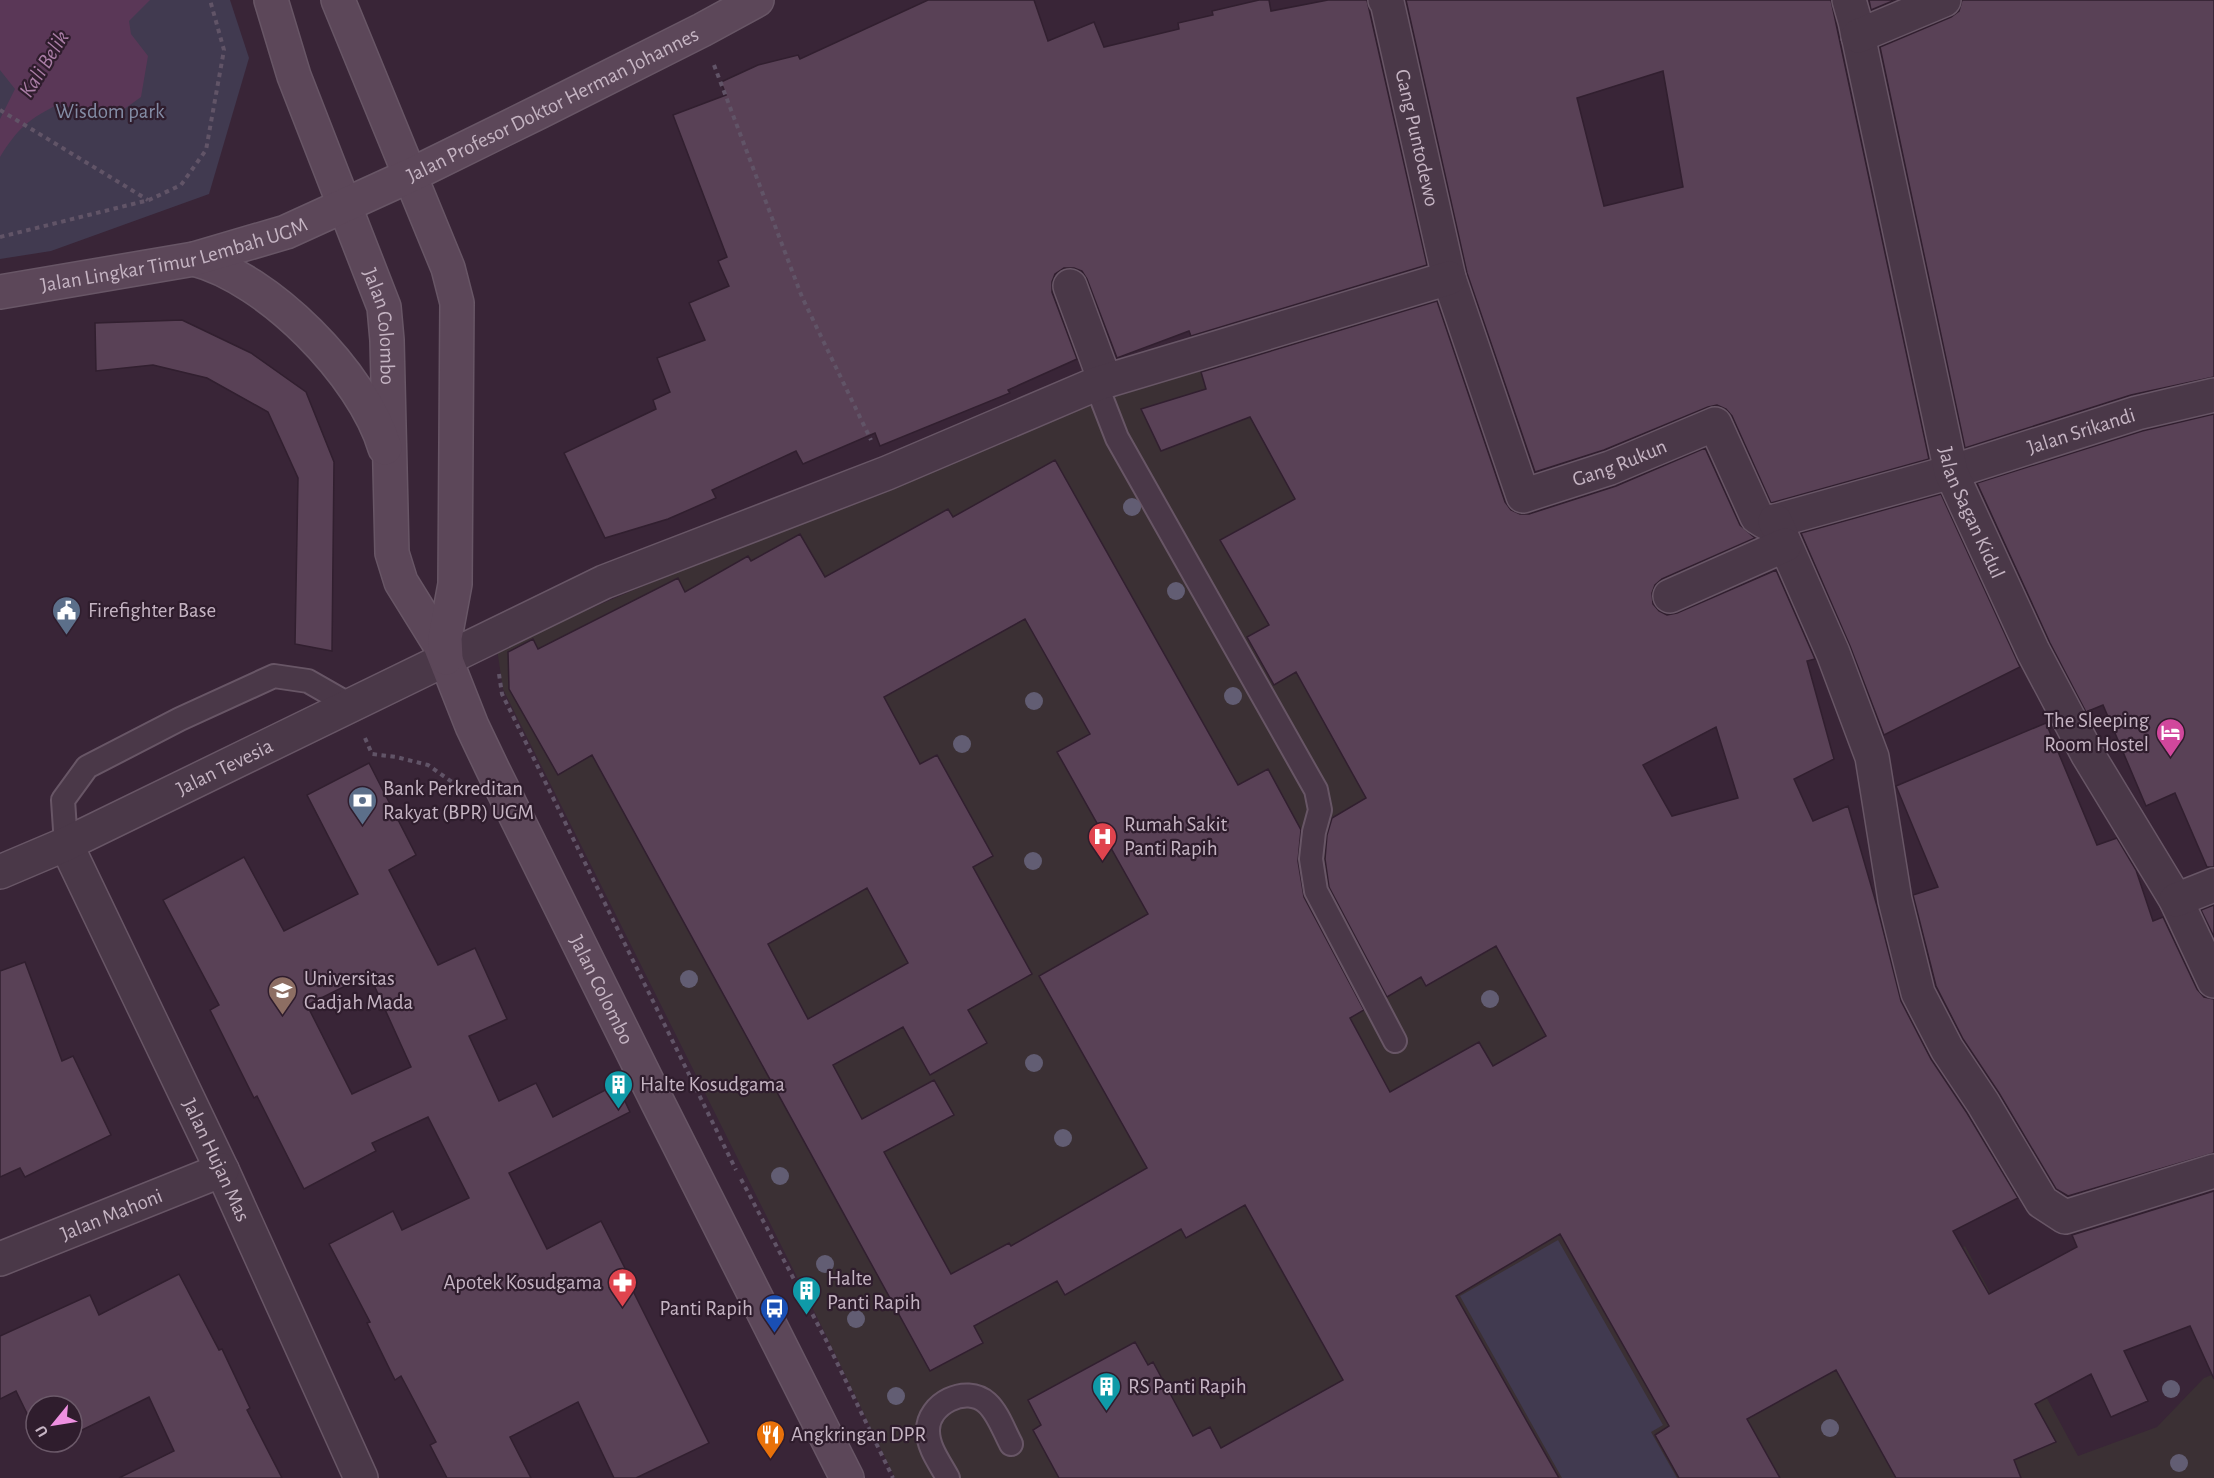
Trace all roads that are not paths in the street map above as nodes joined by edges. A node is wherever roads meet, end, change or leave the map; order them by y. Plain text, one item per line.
1 (271, 0) edge
2 (338, 0) edge
3 (757, 0) edge
4 (1385, 0) edge
5 (1849, 0) edge
6 (1944, 0) edge
7 (1858, 36) junction
8 (411, 175) junction
9 (346, 205) junction
10 (194, 259) junction
11 (1449, 278) junction
12 (1070, 286) dead end
13 (0, 292) edge
14 (1100, 382) junction
15 (2214, 395) edge
16 (391, 467) junction
17 (1951, 472) junction
18 (1523, 496) joint
19 (1780, 533) junction
20 (1670, 596) dead end
21 (446, 658) junction
22 (350, 705) junction
23 (66, 844) junction
24 (0, 872) edge
25 (2214, 885) edge
26 (2176, 900) junction
27 (2214, 981) edge
28 (1395, 1041) dead end
29 (222, 1170) junction
30 (2214, 1171) edge
31 (0, 1259) edge
32 (1011, 1444) dead end
33 (361, 1478) edge
34 (847, 1478) edge
35 (948, 1478) edge

1 - 9 main road, Jalan Colombo
2 - 8 main road, Jalan Colombo
3 - 8 main road, Jalan Profesor Doktor Herman Johannes
4 - 11 street, Gang Puntodewo
5 - 7 street, Jalan Sagan Kidul
6 - 7 street
7 - 17 street, Jalan Sagan Kidul
8 - 9 main road, Jalan Profesor Doktor Herman Johannes
8 - 21 main road, Jalan Colombo
9 - 10 main road, Jalan Lingkar Timur Lembah UGM
9 - 16 main road, Jalan Colombo
10 - 13 main road, Jalan Lingkar Timur Lembah UGM
10 - 16 main road
11 - 14 street, Jalan Tevesia
11 - 18 street, Gang Puntodewo
12 - 14 street
14 - 21 street, Jalan Tevesia
14 - 28 lane
15 - 17 street, Jalan Srikandi
16 - 21 main road, Jalan Colombo
17 - 19 street, Jalan Srikandi
17 - 26 street, Jalan Sagan Kidul
18 - 19 street, Gang Rukun
19 - 20 street, Jalan Srikandi
19 - 30 street
21 - 22 street, Jalan Tevesia
21 - 34 main road, Jalan Colombo
22 - 23 street, Jalan Tevesia
22 - 23 lane
23 - 24 street, Jalan Tevesia
23 - 29 street, Jalan Hujan Mas
25 - 26 street
26 - 27 street, Jalan Sagan Kidul
29 - 31 street, Jalan Mahoni
29 - 33 street, Jalan Hujan Mas
32 - 35 lane

